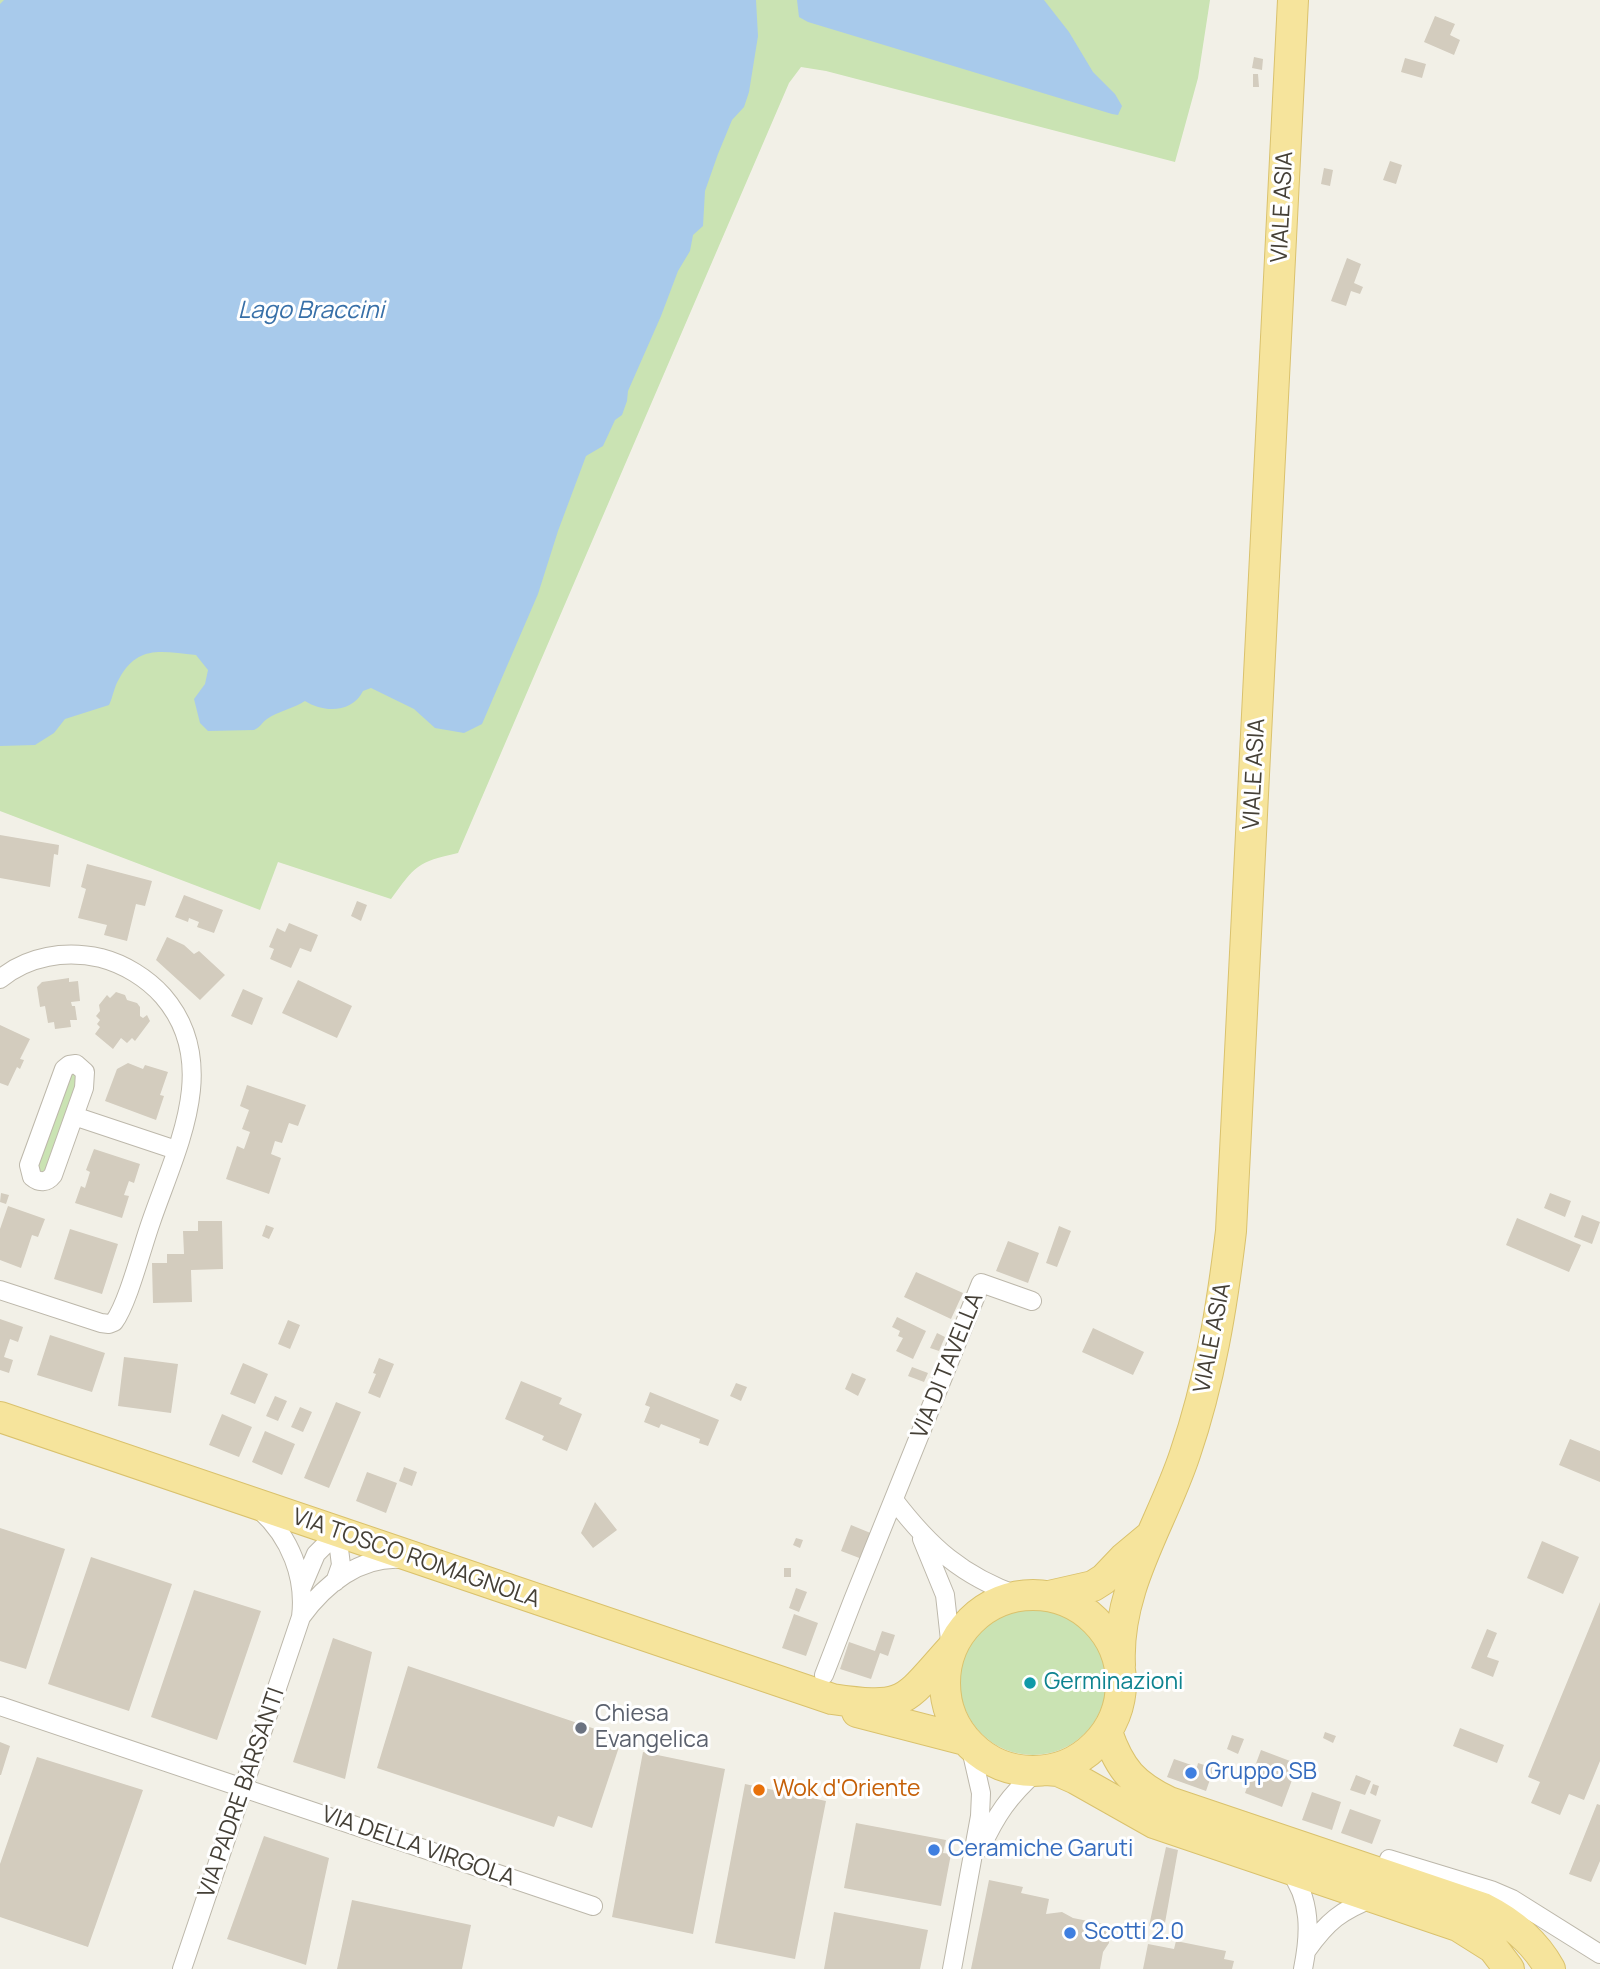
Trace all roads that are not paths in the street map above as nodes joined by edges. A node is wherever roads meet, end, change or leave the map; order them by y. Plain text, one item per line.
1 (1293, 0) edge
2 (0, 979) edge
3 (74, 1116) junction
4 (176, 1150) junction
5 (0, 1290) edge
6 (1032, 1301) dead end
7 (0, 1417) edge
8 (894, 1500) junction
9 (252, 1503) junction
10 (917, 1530) junction
11 (337, 1532) junction
12 (1150, 1535) junction
13 (421, 1561) junction
14 (335, 1581) junction
15 (302, 1588) junction
16 (1019, 1596) junction
17 (1049, 1596) junction
18 (301, 1617) junction
19 (951, 1649) junction
20 (1120, 1665) junction
21 (828, 1687) junction
22 (0, 1706) edge
23 (1107, 1732) junction
24 (968, 1742) junction
25 (1041, 1771) junction
26 (244, 1788) junction
27 (1390, 1859) dead end
28 (972, 1868) junction
29 (1287, 1868) junction
30 (1374, 1897) junction
31 (593, 1906) dead end
32 (1307, 1950) junction
33 (1600, 1954) edge
34 (182, 1969) edge
35 (952, 1969) edge
36 (1303, 1969) edge
37 (1509, 1969) edge
38 (1550, 1969) edge

1 - 12 main road, VIALE ASIA
2 - 4 street
3 - 3 street
3 - 4 street
4 - 5 street
6 - 8 street, VIA DI TAVELLA
7 - 9 main road, VIA TOSCO ROMAGNOLA
8 - 10 street
8 - 21 street, VIA DI TAVELLA
9 - 11 main road, VIA TOSCO ROMAGNOLA
9 - 15 street, VIA PADRE BARSANTI
10 - 16 street
10 - 19 street
11 - 13 main road, VIA TOSCO ROMAGNOLA
11 - 14 street
11 - 15 street, VIA PADRE BARSANTI
12 - 17 main road
12 - 20 main road, VIALE ASIA
13 - 14 street, VIA PADRE BARSANTI
13 - 21 main road, VIA TOSCO ROMAGNOLA
14 - 18 street, VIA PADRE BARSANTI
15 - 18 street, VIA PADRE BARSANTI
16 - 17 main road
16 - 19 main road
17 - 20 main road
18 - 26 street, VIA PADRE BARSANTI
19 - 21 main road, VIA TOSCO ROMAGNOLA
19 - 24 main road
20 - 23 main road
21 - 24 main road, VIA TOSCO ROMAGNOLA
22 - 26 street, VIA DELLA VIRGOLA
23 - 25 main road
23 - 38 main road
24 - 25 main road
24 - 28 street
25 - 28 street
25 - 29 main road
26 - 31 street, VIA DELLA VIRGOLA
26 - 34 street, VIA PADRE BARSANTI
27 - 33 street
28 - 35 street
29 - 30 main road
29 - 32 street
30 - 32 street
30 - 37 main road
32 - 36 street

